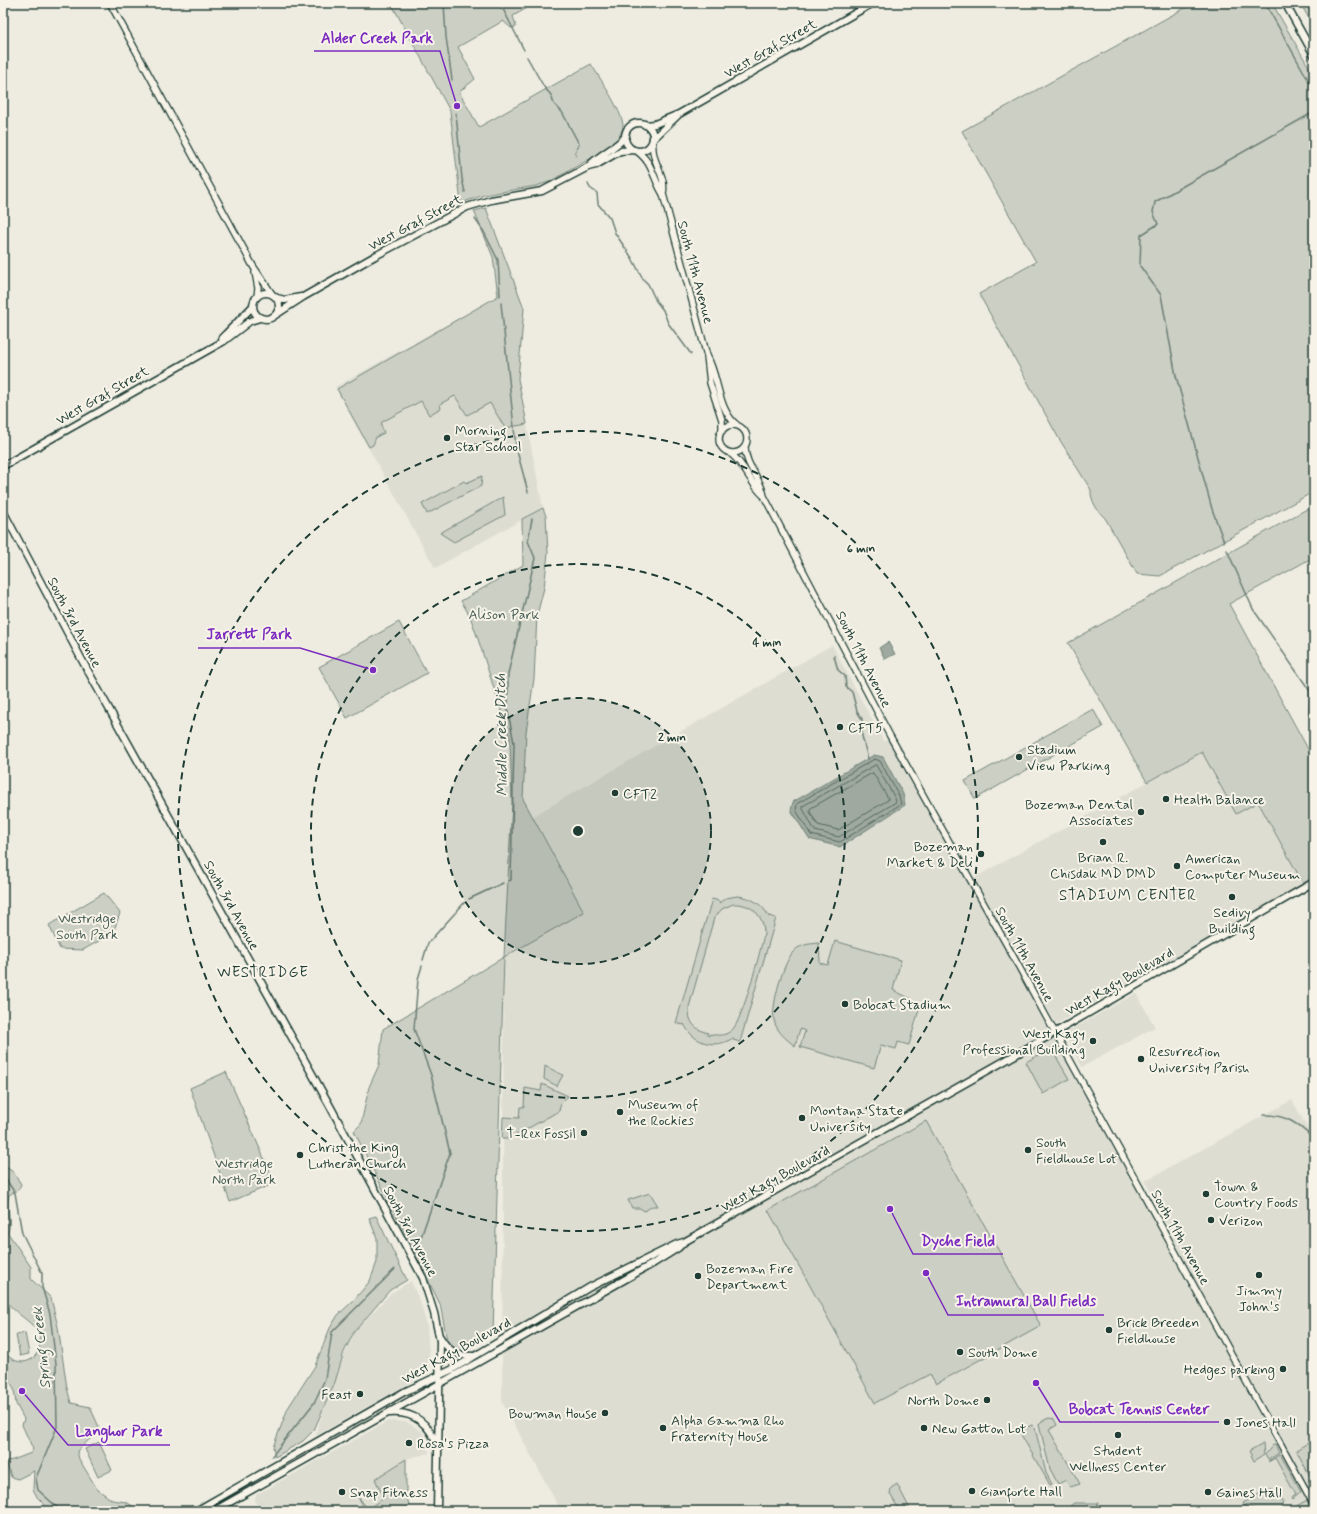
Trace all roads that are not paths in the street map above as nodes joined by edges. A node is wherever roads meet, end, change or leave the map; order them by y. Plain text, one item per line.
1 (110, 3) edge
2 (873, 3) edge
3 (1285, 3) edge
4 (1314, 55) edge
5 (679, 114) junction
6 (645, 125) junction
7 (626, 136) junction
8 (653, 139) junction
9 (634, 150) junction
10 (588, 167) junction
11 (663, 194) junction
12 (253, 266) junction
13 (272, 294) junction
14 (256, 297) junction
15 (303, 297) junction
16 (277, 298) junction
17 (253, 306) junction
18 (277, 314) junction
19 (260, 318) junction
20 (214, 346) junction
21 (707, 356) junction
22 (737, 425) junction
23 (722, 432) junction
24 (745, 447) junction
25 (730, 453) junction
26 (3, 466) edge
27 (764, 496) junction
28 (3, 511) edge
29 (1314, 882) edge
30 (1054, 1033) junction
31 (684, 1242) junction
32 (440, 1336) junction
33 (475, 1356) junction
34 (441, 1374) junction
35 (441, 1384) junction
36 (386, 1413) junction
37 (438, 1450) junction
38 (1314, 1505) edge
39 (3, 1506) edge
40 (8, 1511) edge
41 (196, 1511) edge
42 (214, 1511) edge
43 (437, 1511) edge

1 - 12 street
2 - 5 main road, West Graf Street
3 - 4 main road
5 - 6 main road, West Graf Street
5 - 8 main road, West Graf Street
6 - 7 main road, West Graf Street
6 - 8 main road
7 - 9 main road
7 - 10 main road, West Graf Street
8 - 9 main road, West Graf Street
8 - 11 street, South 11th Avenue
9 - 10 main road, West Graf Street
9 - 11 street, South 11th Avenue
10 - 15 main road, West Graf Street
11 - 21 street, South 11th Avenue
12 - 13 street
12 - 14 street
13 - 14 main road
13 - 16 main road
14 - 17 main road
15 - 16 main road, West Graf Street
15 - 18 main road, West Graf Street
16 - 18 main road
17 - 19 main road
17 - 20 main road, West Graf Street
18 - 19 main road
19 - 20 main road, West Graf Street
20 - 26 main road, West Graf Street
21 - 22 street, South 11th Avenue
21 - 23 street, South 11th Avenue
22 - 23 street
22 - 24 street
23 - 25 street
24 - 25 street
24 - 27 street, South 11th Avenue
25 - 27 street, South 11th Avenue
27 - 30 street, South 11th Avenue
28 - 32 main road, South 3rd Avenue
29 - 30 main road, West Kagy Boulevard
30 - 31 main road, West Kagy Boulevard
30 - 38 street, South 11th Avenue
31 - 33 main road, West Kagy Boulevard
31 - 35 main road, West Kagy Boulevard
32 - 33 main road
32 - 34 main road, South 3rd Avenue
33 - 34 main road, West Kagy Boulevard
34 - 35 main road, South 3rd Avenue
34 - 41 main road, West Kagy Boulevard
35 - 36 main road, West Kagy Boulevard
35 - 37 main road, South 3rd Avenue
36 - 37 main road
36 - 42 main road, West Kagy Boulevard
37 - 43 main road, South 3rd Avenue
39 - 40 main road

